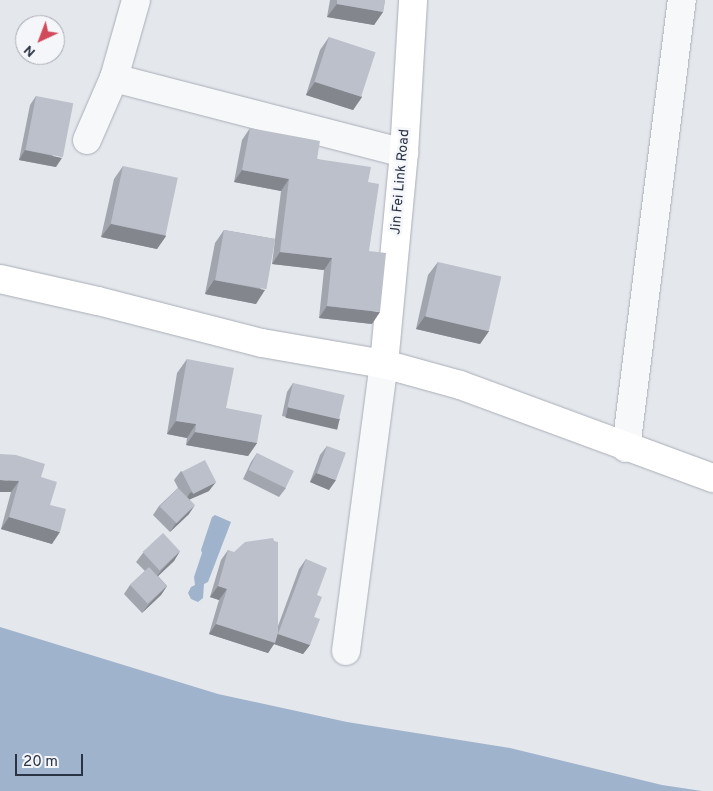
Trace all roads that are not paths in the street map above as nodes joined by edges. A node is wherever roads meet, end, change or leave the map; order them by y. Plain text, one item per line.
1 (136, 0) edge
2 (413, 0) edge
3 (682, 0) edge
4 (114, 78) junction
5 (88, 140) dead end
6 (404, 153) junction
7 (0, 279) edge
8 (384, 364) junction
9 (626, 448) junction
10 (713, 478) edge
11 (346, 651) dead end

1 - 4 street
2 - 6 main road, Jin Fei Link Road
3 - 9 street
4 - 5 street
4 - 6 street
6 - 8 main road, Jin Fei Link Road
7 - 8 main road
8 - 9 main road
8 - 11 street
9 - 10 main road

